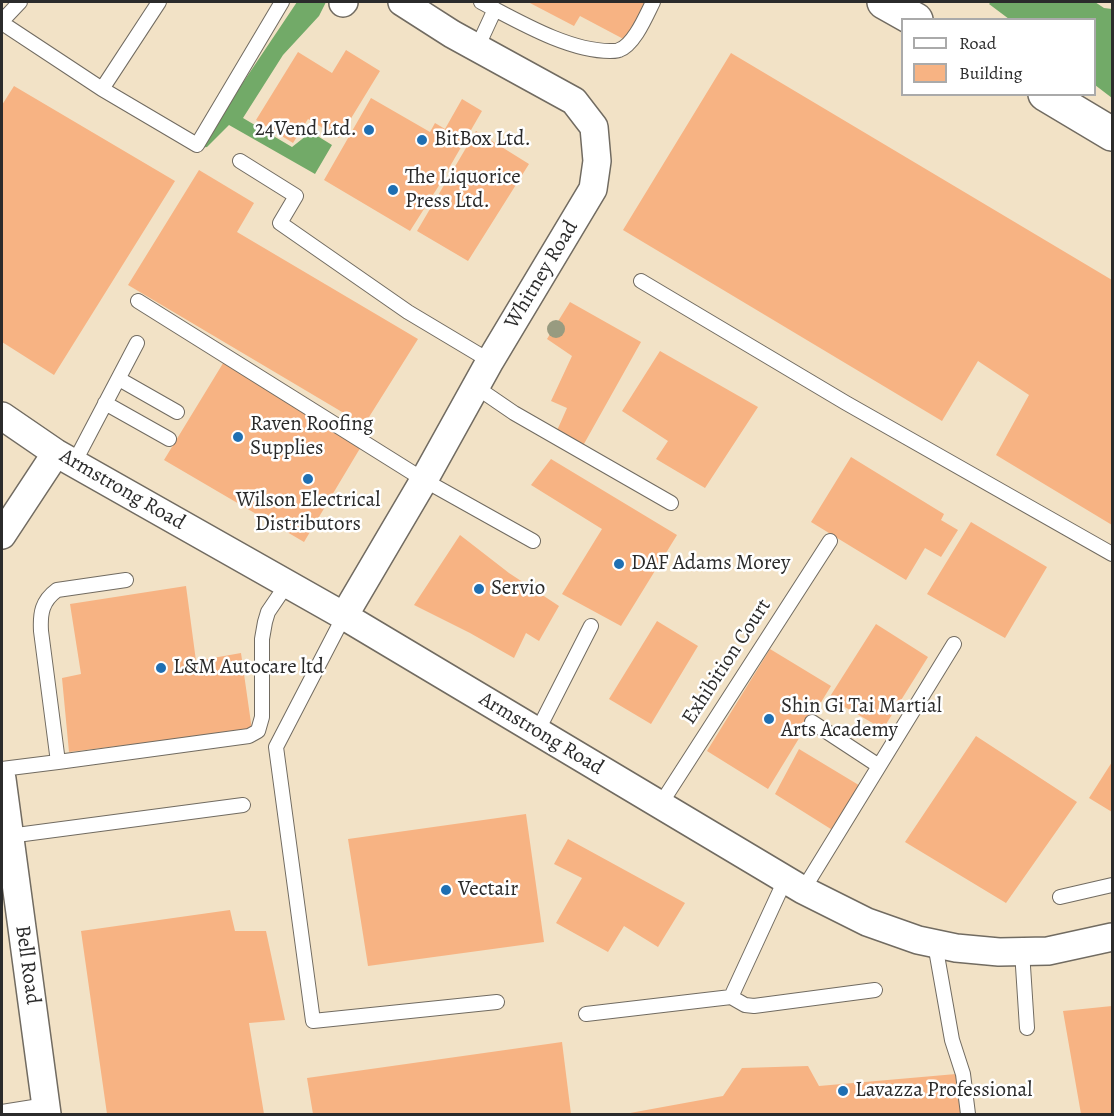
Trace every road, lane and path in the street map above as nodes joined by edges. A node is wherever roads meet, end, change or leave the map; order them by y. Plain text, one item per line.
1 (20, 2) edge
2 (159, 2) edge
3 (282, 2) edge
4 (402, 2) edge
5 (481, 2) edge
6 (653, 2) edge
7 (885, 2) edge
8 (495, 9) junction
9 (912, 18) edge
10 (2, 22) edge
11 (477, 48) junction
12 (102, 89) junction
13 (1048, 96) edge
14 (1113, 134) edge
15 (240, 160) dead end
16 (642, 281) dead end
17 (138, 301) dead end
18 (137, 343) dead end
19 (490, 361) junction
20 (119, 379) junction
21 (476, 387) junction
22 (105, 403) junction
23 (177, 411) dead end
24 (2, 416) edge
25 (169, 439) dead end
26 (65, 458) junction
27 (424, 480) junction
28 (671, 503) dead end
29 (2, 536) edge
30 (533, 541) dead end
31 (830, 541) dead end
32 (1113, 554) edge
33 (126, 580) dead end
34 (287, 584) junction
35 (344, 616) junction
36 (591, 626) dead end
37 (954, 644) dead end
38 (812, 722) dead end
39 (537, 732) junction
40 (58, 762) junction
41 (879, 766) junction
42 (2, 770) edge
43 (2, 779) edge
44 (243, 805) dead end
45 (660, 805) junction
46 (9, 836) junction
47 (794, 885) junction
48 (1113, 885) edge
49 (9, 892) edge
50 (1060, 897) dead end
51 (1113, 937) edge
52 (935, 944) junction
53 (1022, 951) junction
54 (875, 990) dead end
55 (731, 997) junction
56 (497, 1002) dead end
57 (586, 1014) dead end
58 (1027, 1028) dead end
59 (47, 1110) edge
60 (2, 1112) edge
61 (968, 1114) edge

1 - 10 lane
2 - 12 lane
3 - 12 lane
4 - 11 street, Whitney Road
5 - 8 lane
6 - 8 lane
7 - 9 street
8 - 11 lane
10 - 12 lane
11 - 19 street, Whitney Road
13 - 14 street
15 - 19 lane
16 - 32 lane
17 - 27 lane
18 - 20 lane
19 - 21 street, Whitney Road
20 - 22 lane
20 - 23 lane
21 - 27 street, Whitney Road
21 - 28 lane
22 - 25 lane
22 - 26 lane
24 - 26 street, Armstrong Road
26 - 29 street
26 - 34 street, Armstrong Road
27 - 30 lane
27 - 35 street, Whitney Road
31 - 45 lane, Exhibition Court
33 - 40 lane
34 - 35 street, Armstrong Road
34 - 40 lane
35 - 39 street, Armstrong Road
35 - 56 lane
36 - 39 lane
37 - 41 lane
38 - 41 lane
39 - 45 street, Armstrong Road
40 - 42 lane
41 - 47 lane
43 - 46 street, Bell Road
44 - 46 lane
45 - 47 street, Armstrong Road
46 - 49 street, Bell Road
47 - 52 street, Armstrong Road
47 - 55 lane
48 - 50 lane
49 - 59 street, Bell Road
51 - 53 street, Armstrong Road
52 - 53 street, Armstrong Road
52 - 61 lane
53 - 58 lane
54 - 55 lane
55 - 57 lane
59 - 60 lane

